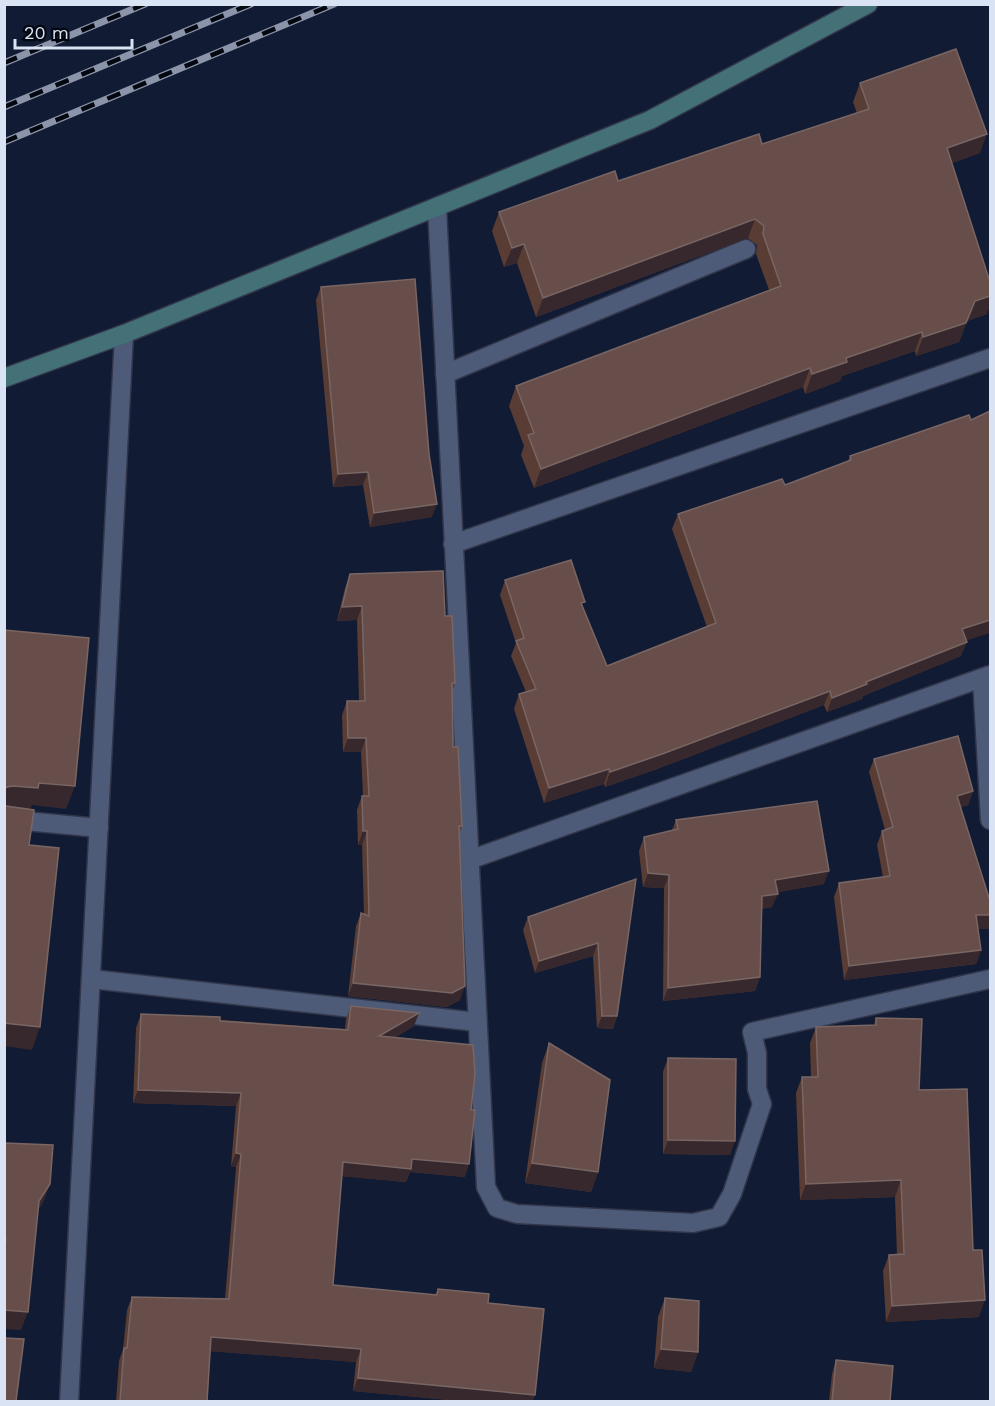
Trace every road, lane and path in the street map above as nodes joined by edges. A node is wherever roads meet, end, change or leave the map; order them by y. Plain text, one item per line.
1 (868, 4) edge
2 (437, 207) junction
3 (747, 249) edge
4 (124, 334) junction
5 (990, 358) edge
6 (445, 375) junction
7 (4, 378) edge
8 (453, 544) junction
9 (986, 677) edge
10 (4, 819) edge
11 (990, 820) edge
12 (99, 828) junction
13 (469, 860) junction
14 (91, 979) junction
15 (990, 979) edge
16 (477, 1022) junction
17 (69, 1401) edge

1 - 2 main road
2 - 4 main road
2 - 6 street
3 - 6 street
4 - 7 main road
4 - 12 street
5 - 8 street
6 - 8 street
8 - 13 street
9 - 11 street
9 - 13 street
10 - 12 street
12 - 14 street
13 - 16 street
14 - 16 street
14 - 17 street
15 - 16 street

